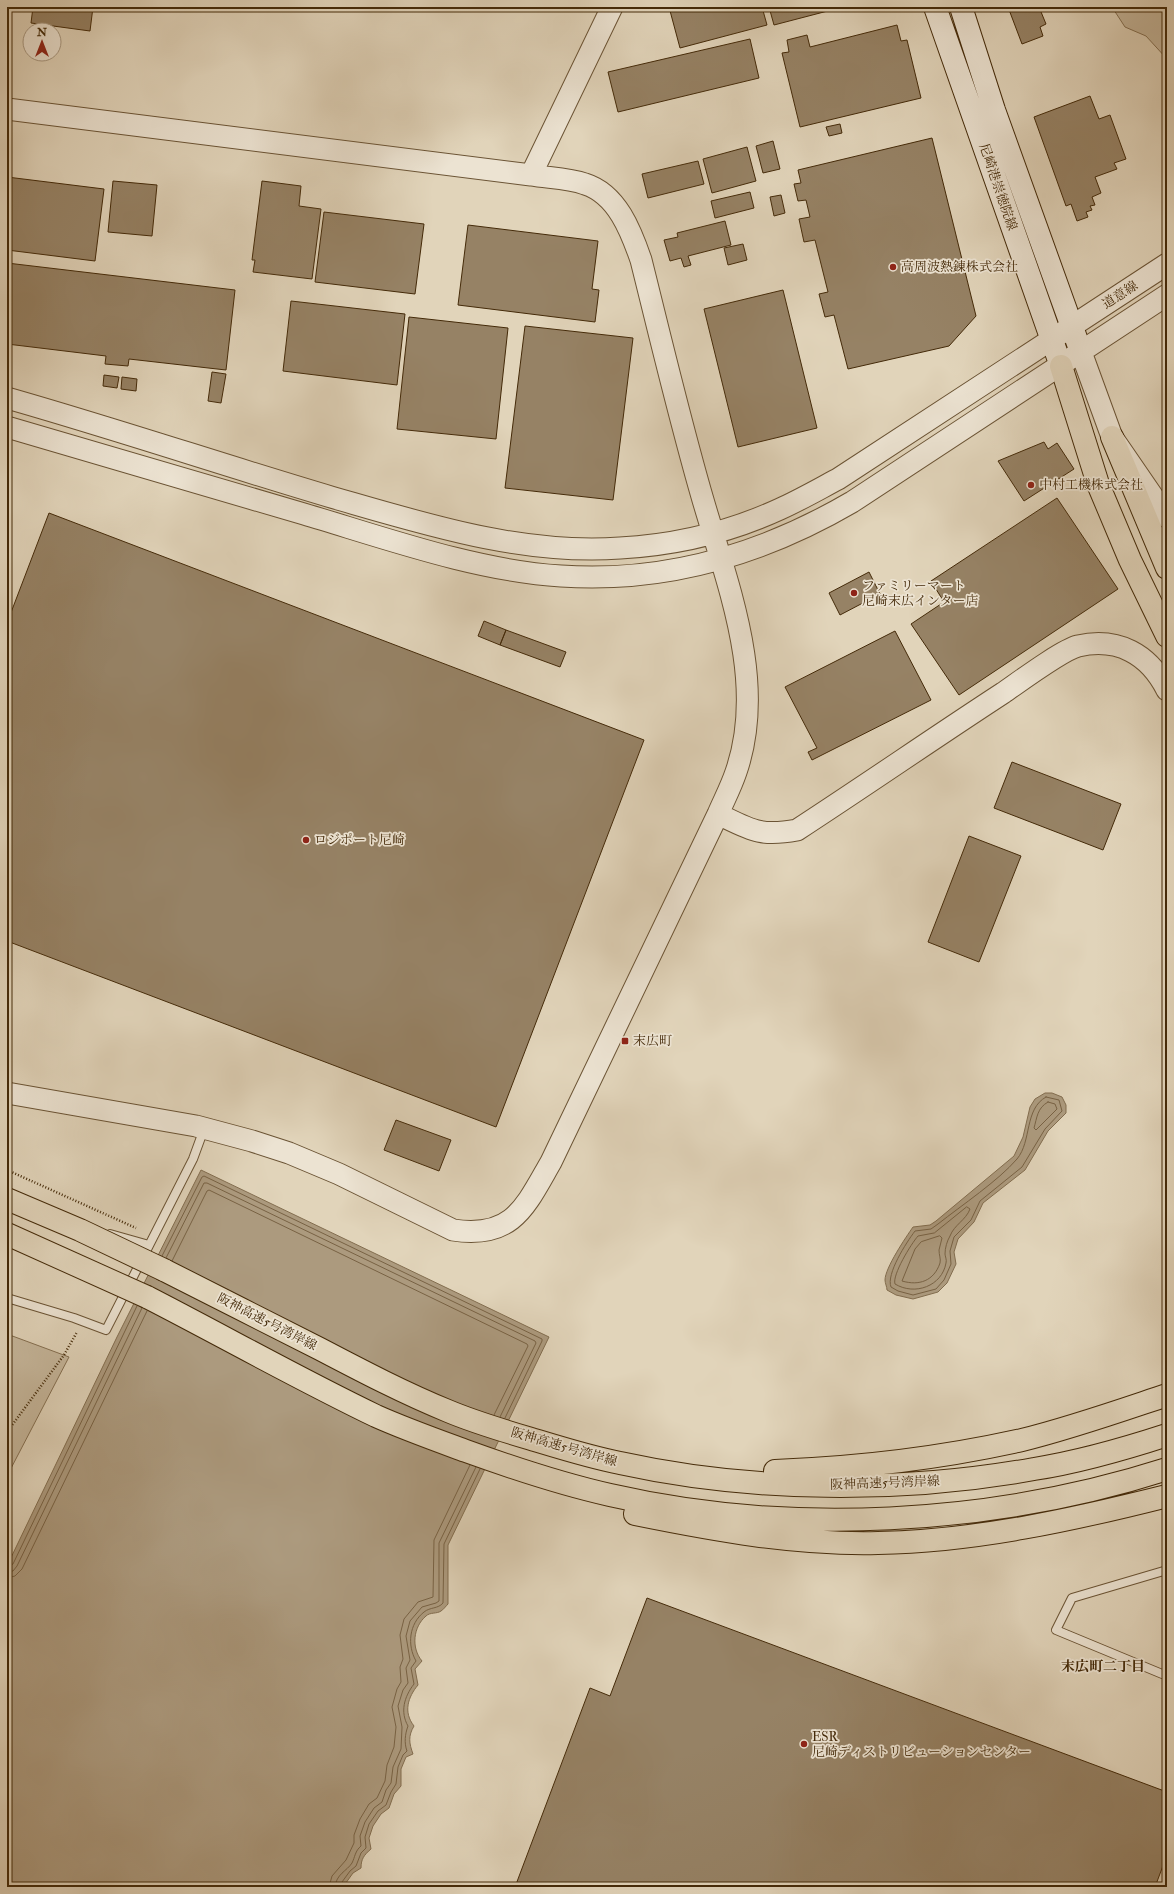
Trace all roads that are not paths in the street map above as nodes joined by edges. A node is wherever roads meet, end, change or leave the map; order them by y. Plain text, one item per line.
1 (612, 7) edge
2 (935, 7) edge
3 (961, 7) edge
4 (7, 109) edge
5 (531, 175) junction
6 (1167, 264) edge
7 (1167, 295) edge
8 (1072, 326) junction
9 (1050, 340) junction
10 (1081, 352) junction
11 (1061, 366) junction
12 (7, 398) edge
13 (7, 427) edge
14 (1112, 437) junction
15 (1167, 517) edge
16 (714, 533) junction
17 (721, 559) junction
18 (1167, 568) edge
19 (1167, 636) edge
20 (1167, 690) edge
21 (718, 814) junction
22 (7, 1093) edge
23 (205, 1128) junction
24 (7, 1199) edge
25 (7, 1204) edge
26 (7, 1234) edge
27 (149, 1245) junction
28 (7, 1298) edge
29 (1167, 1395) edge
30 (377, 1416) junction
31 (1167, 1435) edge
32 (620, 1463) junction
33 (1167, 1469) edge
34 (1167, 1496) edge
35 (1167, 1570) edge
36 (1167, 1676) edge

1 - 5 street
2 - 9 main road, 尼崎港崇徳院線
3 - 8 main road, 尼崎港崇徳院線
4 - 5 street
5 - 16 street
6 - 8 street, 道意線
7 - 10 street, 道意線
8 - 9 street, 道意線
8 - 10 main road, 尼崎港崇徳院線
9 - 11 main road, 尼崎港崇徳院線
9 - 16 street, 道意線
10 - 11 street, 道意線
10 - 14 street
11 - 17 street, 道意線
11 - 19 highway
12 - 16 street, 道意線
13 - 17 street, 道意線
14 - 15 street
14 - 18 highway
16 - 17 street
17 - 21 street
20 - 21 street
21 - 23 street
22 - 23 street
23 - 27 lane
24 - 32 highway, 阪神高速5号湾岸線, bridge
25 - 27 lane
26 - 30 highway, bridge
27 - 28 lane
29 - 32 highway
30 - 33 highway
30 - 34 highway
31 - 32 highway, 阪神高速5号湾岸線
35 - 36 lane

